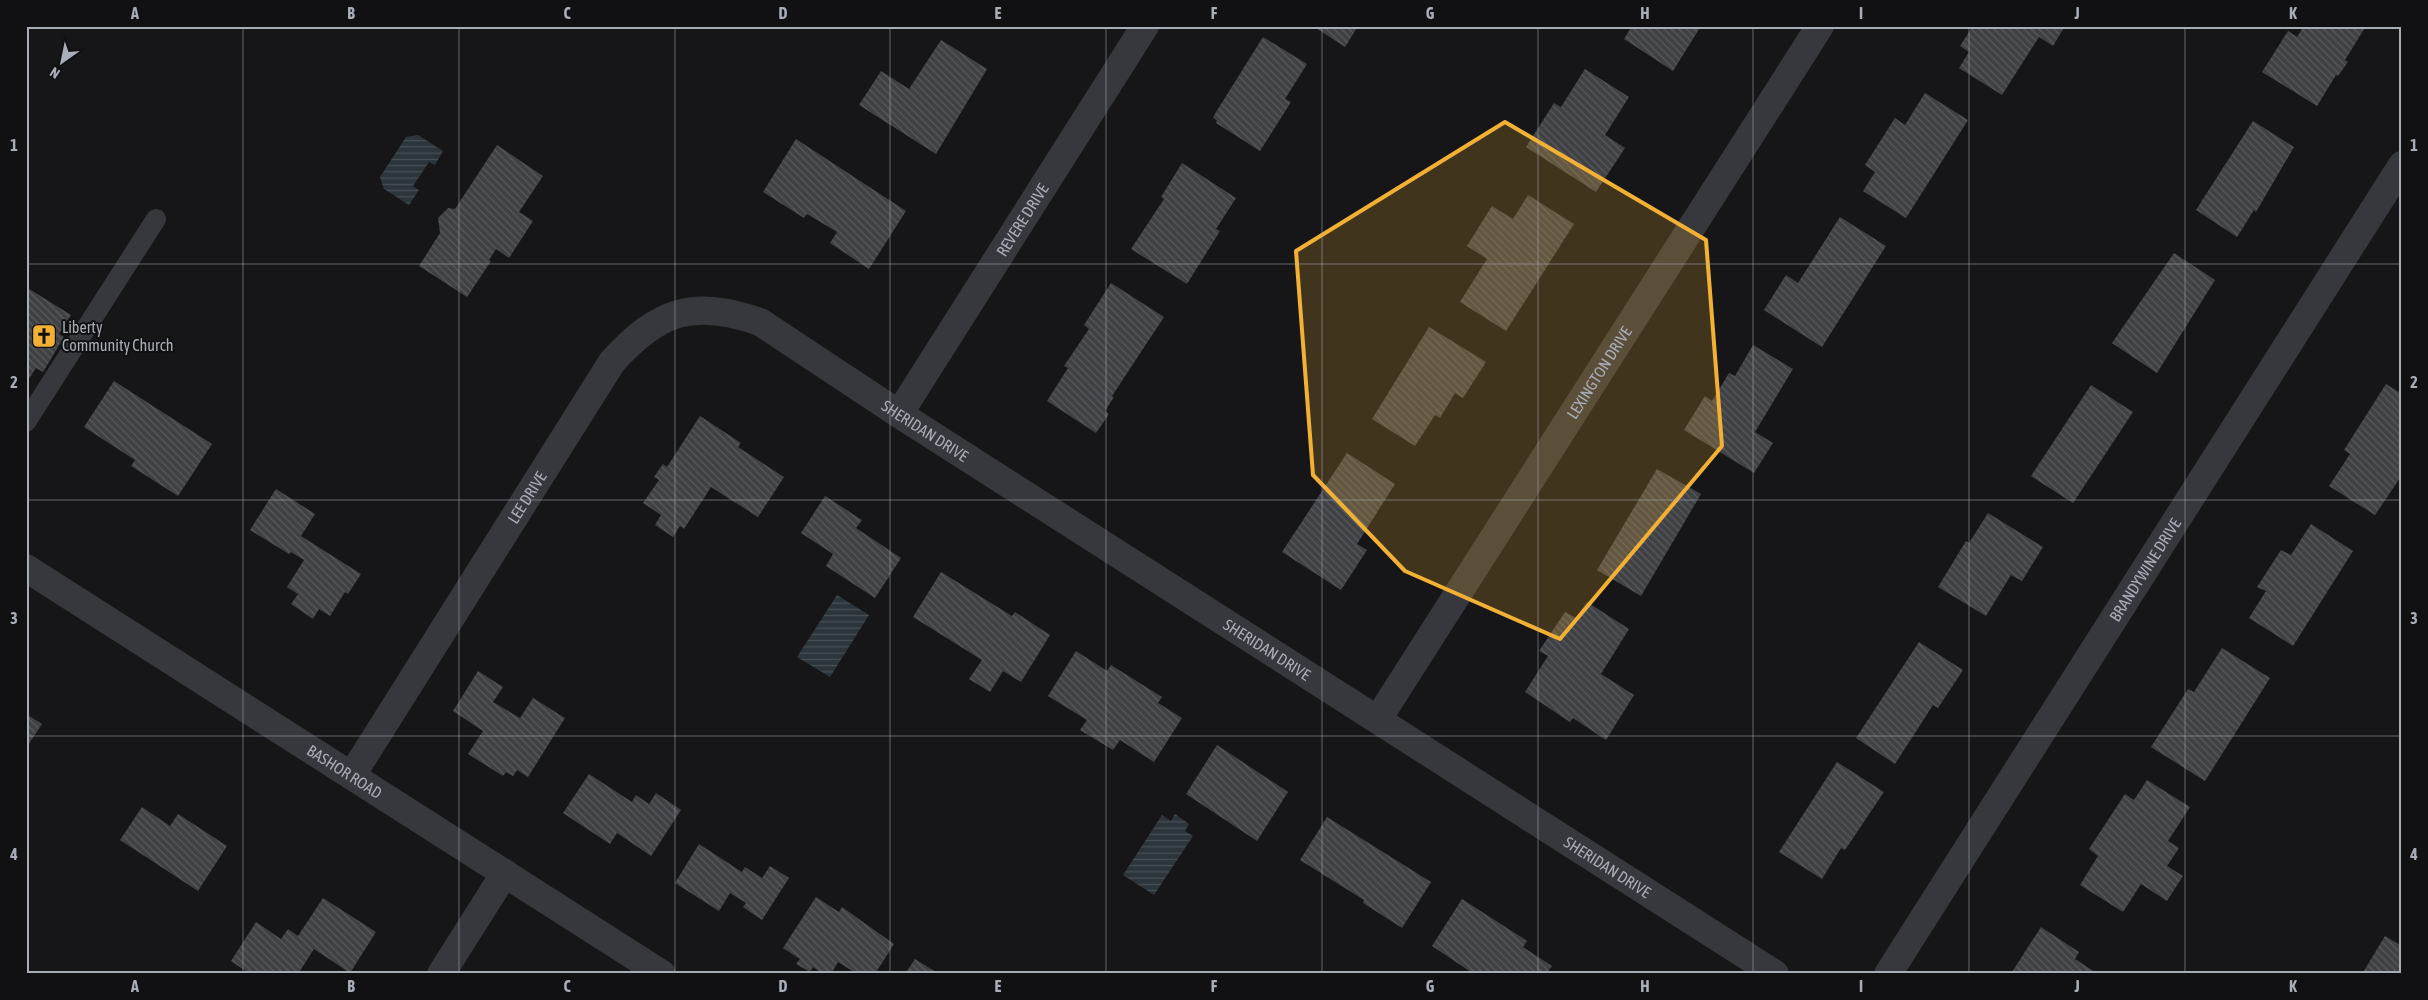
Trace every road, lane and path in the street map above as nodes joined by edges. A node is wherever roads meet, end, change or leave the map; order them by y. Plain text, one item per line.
1 (1145, 26) edge
2 (1820, 26) edge
3 (2402, 165) edge
4 (156, 219) dead end
5 (760, 322) joint
6 (899, 414) junction
7 (26, 422) edge
8 (26, 568) edge
9 (1378, 719) junction
10 (352, 775) junction
11 (505, 872) junction
12 (441, 974) edge
13 (662, 974) edge
14 (1775, 974) edge
15 (1888, 974) edge

1 - 6 street, REVERE DRIVE
2 - 9 street, LEXINGTON DRIVE
3 - 15 street, BRANDYWINE DRIVE
4 - 7 lane
5 - 6 street, SHERIDAN DRIVE
5 - 10 street, LEE DRIVE
6 - 9 street, SHERIDAN DRIVE
8 - 10 street, BASHOR ROAD
9 - 14 street, SHERIDAN DRIVE
10 - 11 street, BASHOR ROAD
11 - 12 street
11 - 13 street, BASHOR ROAD

